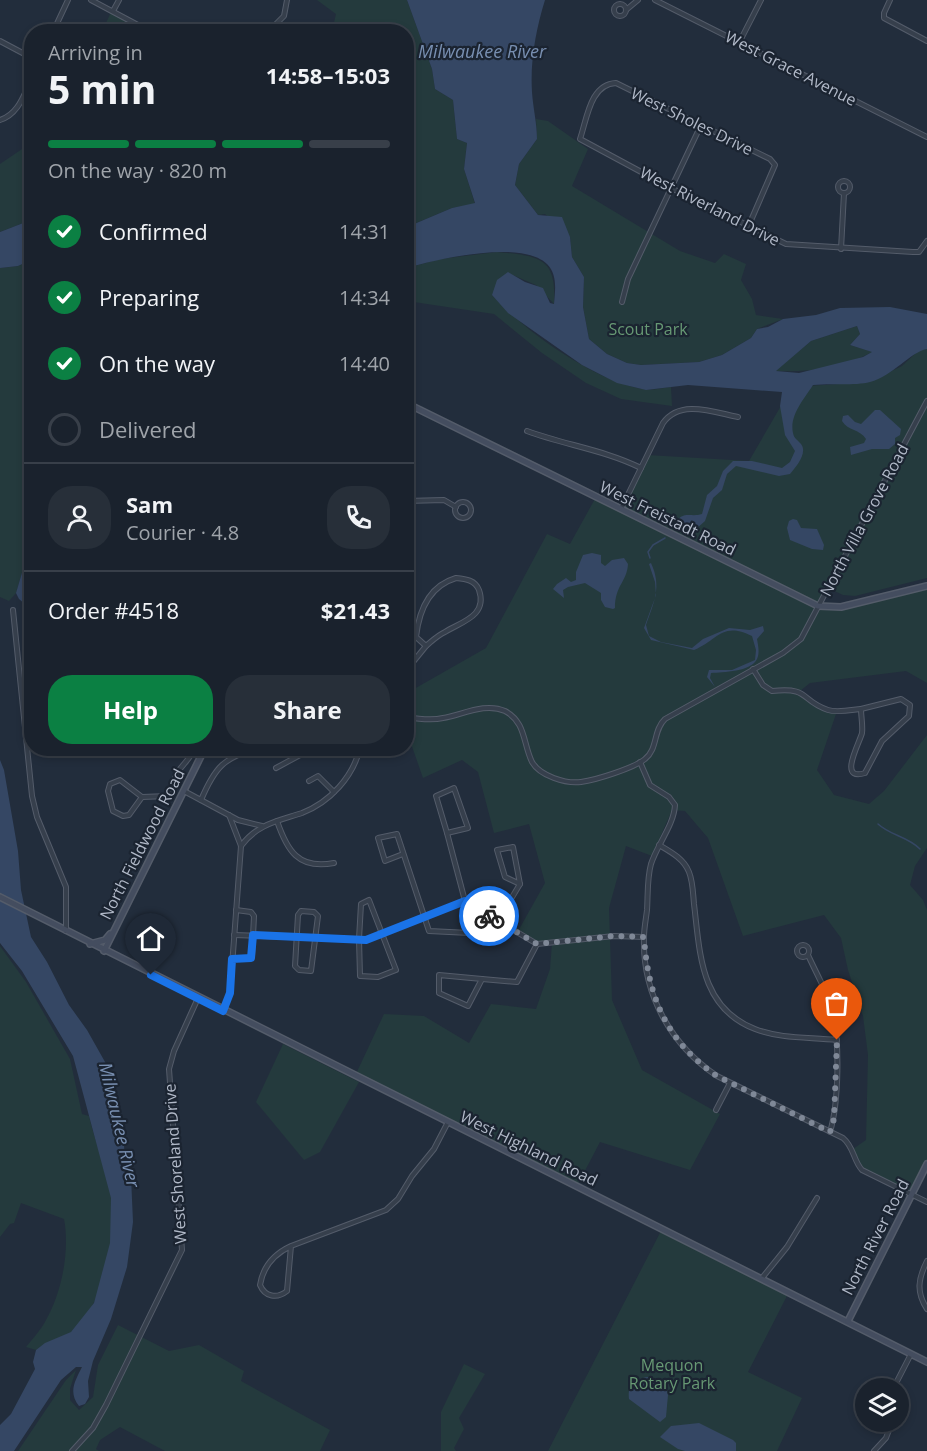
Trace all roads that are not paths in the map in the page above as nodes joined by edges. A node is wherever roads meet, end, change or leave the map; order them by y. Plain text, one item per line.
1 (68, 0) edge
2 (91, 0) edge
3 (119, 0) edge
4 (287, 0) edge
5 (638, 0) edge
6 (655, 0) edge
7 (761, 0) edge
8 (890, 0) edge
9 (626, 10) dead end
10 (113, 11) junction
11 (57, 24) edge
12 (137, 24) edge
13 (276, 24) edge
14 (0, 41) edge
15 (740, 41) junction
16 (927, 41) edge
17 (24, 54) edge
18 (24, 94) edge
19 (2, 120) edge
20 (701, 125) junction
21 (927, 137) edge
22 (580, 139) joint
23 (671, 188) junction
24 (844, 192) dead end
25 (749, 225) junction
26 (927, 241) edge
27 (841, 249) junction
28 (622, 302) dead end
29 (927, 401) edge
30 (414, 408) edge
31 (738, 417) dead end
32 (527, 431) dead end
33 (641, 468) junction
34 (414, 501) edge
35 (456, 507) junction
36 (621, 509) junction
37 (927, 586) edge
38 (818, 606) junction
39 (13, 610) dead end
40 (426, 646) junction
41 (414, 662) edge
42 (753, 669) junction
43 (861, 709) junction
44 (414, 717) edge
45 (24, 718) edge
46 (28, 756) edge
47 (193, 756) edge
48 (197, 756) edge
49 (233, 756) edge
50 (298, 756) edge
51 (357, 756) edge
52 (640, 762) junction
53 (276, 768) dead end
54 (309, 781) dead end
55 (184, 791) junction
56 (334, 792) junction
57 (142, 796) junction
58 (201, 800) junction
59 (229, 815) junction
60 (277, 821) junction
61 (262, 826) junction
62 (447, 833) junction
63 (659, 845) junction
64 (241, 846) junction
65 (403, 854) junction
66 (334, 863) dead end
67 (520, 884) junction
68 (0, 897) edge
69 (465, 901) junction
70 (236, 910) junction
71 (425, 918) junction
72 (497, 921) junction
73 (115, 928) junction
74 (66, 932) junction
75 (234, 935) junction
76 (253, 935) junction
77 (382, 935) junction
78 (644, 937) junction
79 (297, 938) junction
80 (316, 938) junction
81 (359, 939) junction
82 (90, 944) junction
83 (537, 944) junction
84 (104, 951) junction
85 (808, 955) dead end
86 (232, 959) junction
87 (482, 979) junction
88 (198, 998) junction
89 (223, 1011) junction
90 (837, 1040) junction
91 (730, 1083) junction
92 (716, 1110) dead end
93 (448, 1122) junction
94 (830, 1132) junction
95 (927, 1164) edge
96 (912, 1195) junction
97 (817, 1198) dead end
98 (927, 1202) edge
99 (291, 1246) junction
100 (927, 1261) edge
101 (762, 1278) junction
102 (927, 1309) edge
103 (848, 1321) junction
104 (911, 1354) junction
105 (927, 1362) edge
106 (899, 1378) edge
107 (888, 1432) edge
108 (72, 1451) edge
109 (874, 1451) edge

1 - 11 street
2 - 10 street
3 - 10 street
4 - 13 street
5 - 9 street
6 - 15 street, West Grace Avenue
7 - 15 street
8 - 16 street
10 - 12 street
14 - 17 street
15 - 21 street, West Grace Avenue
18 - 19 street
20 - 22 street, West Sholes Drive
20 - 23 street
20 - 25 street, West Sholes Drive
22 - 23 street, West Riverland Drive
23 - 25 street, West Riverland Drive
23 - 28 street
24 - 27 street
25 - 27 street, West Riverland Drive
26 - 27 street, West Riverland Drive
29 - 38 street, North Villa Grove Road
30 - 36 main road, West Freistadt Road
31 - 33 street
32 - 33 street
33 - 36 street
34 - 35 street
35 - 35 street
36 - 38 main road, West Freistadt Road
37 - 38 main road, West Freistadt Road
38 - 42 street, North Villa Grove Road
39 - 45 street
40 - 40 street
40 - 41 street
42 - 43 street
42 - 52 street, North Villa Grove Road
43 - 43 street
44 - 52 street
46 - 74 street
47 - 57 street
48 - 55 main road, North Fieldwood Road
49 - 58 street
50 - 53 street
51 - 56 street
52 - 63 street
54 - 56 street
55 - 58 street
55 - 73 main road, North Fieldwood Road
56 - 60 street
57 - 57 street
58 - 59 street
59 - 61 street
59 - 64 street
60 - 61 street
60 - 66 street
61 - 64 street
62 - 62 street
62 - 69 street
63 - 78 street
63 - 90 street
64 - 70 street
65 - 65 street
65 - 71 street
67 - 67 street
67 - 72 street
68 - 74 main road, West Highland Road
69 - 71 street
69 - 72 street
70 - 75 street
70 - 76 street
71 - 72 street
71 - 77 street
72 - 83 street
73 - 82 main road
73 - 84 main road, North Fieldwood Road
74 - 82 main road, West Highland Road
75 - 76 street
75 - 86 street
76 - 79 street
76 - 86 street
77 - 81 street
77 - 81 street
77 - 81 street
78 - 83 street
78 - 91 street
79 - 80 street
79 - 80 street
79 - 80 street
80 - 81 street
82 - 84 main road, West Highland Road
83 - 87 street
84 - 88 main road, West Highland Road
85 - 90 street
86 - 89 street
87 - 87 street
88 - 89 main road, West Highland Road
88 - 108 street, West Shoreland Drive
89 - 93 main road, West Highland Road
90 - 94 street
91 - 92 street
91 - 94 street
93 - 99 street
93 - 101 main road, West Highland Road
94 - 96 street
95 - 96 main road, North River Road
96 - 98 street
96 - 103 main road, North River Road
97 - 101 street
99 - 99 street
100 - 102 street
101 - 103 main road, West Highland Road
103 - 104 main road, West Highland Road
104 - 105 main road, West Highland Road
104 - 106 street
107 - 109 street

